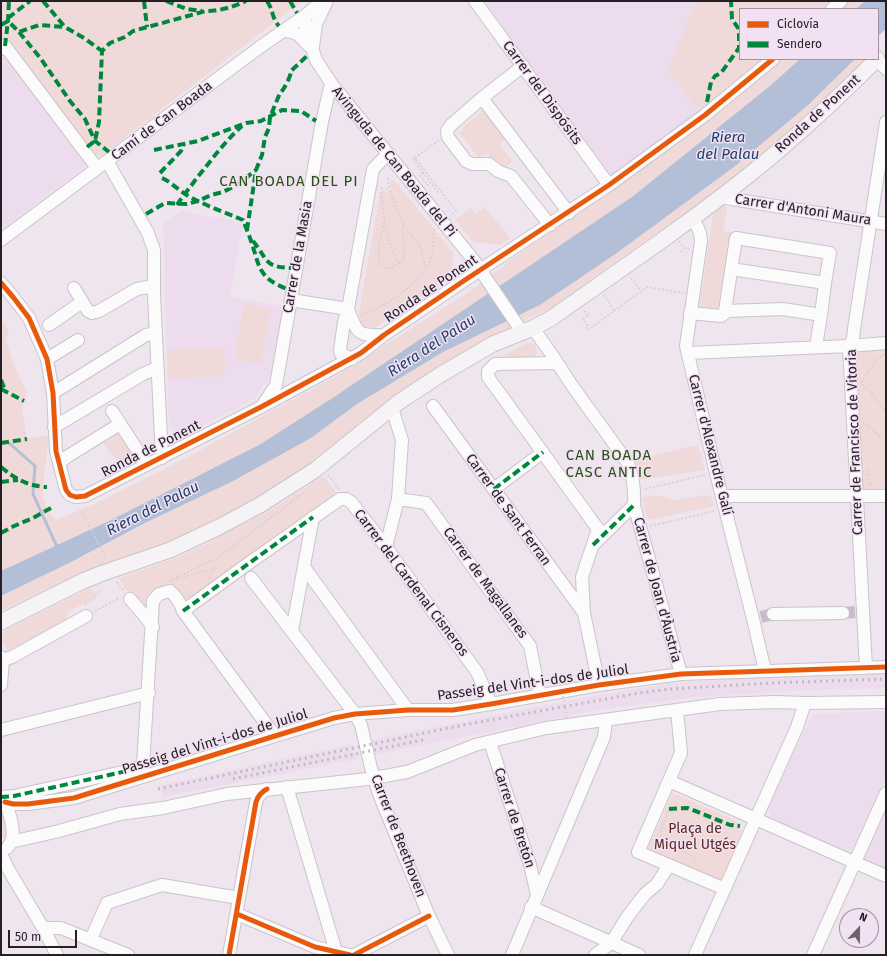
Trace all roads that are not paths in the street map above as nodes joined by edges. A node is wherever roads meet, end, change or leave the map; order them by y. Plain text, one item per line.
1 (322, 1) edge
2 (327, 1) edge
3 (475, 1) edge
4 (841, 1) edge
5 (833, 8) edge
6 (306, 15) junction
7 (316, 24) junction
8 (281, 31) junction
9 (1, 49) edge
10 (886, 49) edge
11 (313, 50) junction
12 (879, 57) edge
13 (772, 60) edge
14 (876, 60) edge
15 (878, 60) edge
16 (523, 66) junction
17 (886, 69) edge
18 (331, 83) junction
19 (482, 98) junction
20 (886, 122) edge
21 (388, 154) junction
22 (107, 161) junction
23 (97, 168) junction
24 (609, 185) junction
25 (720, 197) junction
26 (569, 213) junction
27 (692, 218) junction
28 (871, 222) junction
29 (886, 224) edge
30 (550, 225) junction
31 (1, 240) edge
32 (731, 269) junction
33 (481, 270) junction
34 (1, 283) edge
35 (825, 283) junction
36 (154, 286) junction
37 (74, 288) dead end
38 (291, 300) junction
39 (82, 302) junction
40 (725, 311) junction
41 (352, 313) junction
42 (690, 314) junction
43 (821, 315) junction
44 (49, 325) dead end
45 (528, 330) junction
46 (156, 333) junction
47 (360, 333) junction
48 (384, 335) junction
49 (78, 340) dead end
50 (886, 343) edge
51 (849, 346) junction
52 (816, 347) junction
53 (688, 353) junction
54 (356, 356) junction
55 (47, 359) junction
56 (557, 363) junction
57 (157, 368) junction
58 (276, 385) junction
59 (53, 393) junction
60 (283, 395) junction
61 (432, 406) dead end
62 (261, 407) junction
63 (392, 408) junction
64 (112, 411) dead end
65 (120, 424) junction
66 (54, 427) junction
67 (543, 452) junction
68 (162, 458) junction
69 (58, 463) junction
70 (147, 465) junction
71 (494, 490) junction
72 (858, 495) junction
73 (886, 496) edge
74 (398, 499) junction
75 (724, 502) junction
76 (634, 505) junction
77 (313, 517) junction
78 (593, 545) junction
79 (386, 547) junction
80 (304, 567) junction
81 (251, 578) dead end
82 (125, 597) road end
83 (87, 611) road end
84 (183, 611) junction
85 (584, 613) junction
86 (843, 613) tunnel mouth
87 (773, 614) tunnel mouth
88 (1, 622) edge
89 (152, 627) junction
90 (292, 631) junction
91 (2, 658) edge
92 (886, 667) edge
93 (866, 668) junction
94 (765, 671) junction
95 (681, 674) junction
96 (1, 685) edge
97 (599, 685) junction
98 (149, 692) junction
99 (540, 696) junction
100 (886, 702) edge
101 (804, 703) junction
102 (491, 704) junction
103 (408, 710) junction
104 (677, 710) junction
105 (355, 714) junction
106 (606, 720) junction
107 (1, 730) edge
108 (275, 736) junction
109 (490, 742) junction
110 (142, 771) junction
111 (376, 778) junction
112 (669, 781) junction
113 (287, 787) junction
114 (267, 789) junction
115 (886, 792) edge
116 (2, 799) edge
117 (756, 820) junction
118 (11, 842) junction
119 (1, 851) edge
120 (550, 862) junction
121 (855, 862) junction
122 (530, 865) junction
123 (669, 865) junction
124 (886, 876) edge
125 (725, 889) junction
126 (536, 895) junction
127 (239, 898) junction
128 (531, 907) junction
129 (237, 914) junction
130 (429, 916) junction
131 (43, 928) junction
132 (91, 939) junction
133 (611, 942) junction
134 (336, 954) edge
135 (57, 955) edge
136 (128, 955) edge
137 (229, 955) edge
138 (350, 955) edge
139 (354, 955) edge
140 (448, 955) edge
141 (512, 955) edge
142 (595, 955) edge
143 (639, 955) edge
144 (695, 955) edge
145 (813, 955) edge

1 - 6 street, Camí de Can Boada
2 - 7 street
3 - 16 street, Carrer del Dispósits
4 - 5 street
6 - 7 street
6 - 8 street, Camí de Can Boada
6 - 11 street
7 - 11 street
8 - 11 street
8 - 22 street, Camí de Can Boada
9 - 23 street
10 - 12 main road, Ronda de Ponent
11 - 18 street, Avinguda de Can Boada del Pi
13 - 24 street, Ronda de Ponent
14 - 25 main road, Ronda de Ponent
15 - 17 street
16 - 19 street
16 - 24 street, Carrer del Dispósits
18 - 21 street, Avinguda de Can Boada del Pi
18 - 38 street, Carrer de la Masia
19 - 26 street
19 - 30 street
20 - 28 street, Carrer de Francisco de Vitoria
21 - 33 street, Avinguda de Can Boada del Pi
21 - 41 street
22 - 23 street, Camí de Can Boada
22 - 36 street
23 - 31 street, Camí de Can Boada
24 - 26 street, Ronda de Ponent
25 - 27 main road, Ronda de Ponent
25 - 28 street, Carrer d'Antoni Maura
26 - 30 street, Ronda de Ponent
27 - 42 street, Carrer d'Alexandre Galí
27 - 45 main road, Ronda de Ponent
28 - 29 street, Carrer d'Antoni Maura
28 - 51 street, Carrer de Francisco de Vitoria
30 - 33 street, Ronda de Ponent
32 - 35 street
32 - 35 street
32 - 40 street
33 - 45 street
33 - 48 street, Ronda de Ponent
34 - 55 street
35 - 43 street
36 - 39 street
36 - 46 street
37 - 39 street
38 - 41 street
38 - 58 street, Carrer de la Masia
39 - 44 street
40 - 42 street
40 - 43 street
41 - 47 street
41 - 54 street
42 - 53 street, Carrer d'Alexandre Galí
43 - 52 street
45 - 56 street, Carrer de Joan d'Àustria
45 - 63 main road, Ronda de Ponent
46 - 57 street
46 - 59 street
47 - 48 street
47 - 54 street
48 - 54 street, Ronda de Ponent
49 - 55 street
50 - 51 street
51 - 52 street
51 - 72 street, Carrer de Francisco de Vitoria
52 - 53 street
53 - 75 street, Carrer d'Alexandre Galí
54 - 60 street, Ronda de Ponent
55 - 59 street
56 - 67 street
56 - 76 street, Carrer de Joan d'Àustria
57 - 66 street
57 - 68 street
58 - 60 street
58 - 62 street, Carrer de la Masia
59 - 66 street
60 - 62 street, Ronda de Ponent
61 - 71 street, Carrer de Sant Ferran
62 - 68 street, Ronda de Ponent
63 - 74 street
63 - 88 main road, Ronda de Ponent
64 - 65 street
65 - 69 street
65 - 70 street
66 - 69 street
67 - 71 street
67 - 78 street
68 - 70 street, Ronda de Ponent
69 - 70 street, Ronda de Ponent
71 - 85 street, Carrer de Sant Ferran
72 - 73 street
72 - 75 street
72 - 93 street, Carrer de Francisco de Vitoria
74 - 79 street
74 - 99 street, Carrer de Magallanes
75 - 94 street, Carrer d'Alexandre Galí
76 - 78 street, Carrer de Joan d'Àustria
76 - 95 street, Carrer de Joan d'Àustria
77 - 79 street, Carrer del Cardenal Cisneros
77 - 80 street
77 - 84 street
78 - 85 street
79 - 102 street, Carrer del Cardenal Cisneros
80 - 90 street
80 - 103 street
81 - 90 street, Carrer de Beethoven
82 - 89 street
83 - 91 street
84 - 89 street
84 - 108 street
85 - 97 street
86 - 87 street
89 - 98 street
90 - 105 street, Carrer de Beethoven
91 - 96 street
92 - 93 street, Passeig del Vint-i-dos de Juliol
93 - 94 street, Passeig del Vint-i-dos de Juliol
94 - 95 street, Passeig del Vint-i-dos de Juliol
95 - 97 street, Passeig del Vint-i-dos de Juliol
97 - 99 street, Passeig del Vint-i-dos de Juliol
98 - 107 street
98 - 110 street
99 - 102 street, Passeig del Vint-i-dos de Juliol
100 - 101 street
101 - 104 street
101 - 117 street
102 - 103 street, Passeig del Vint-i-dos de Juliol
103 - 105 street, Passeig del Vint-i-dos de Juliol
104 - 106 street
104 - 112 street
105 - 108 street, Passeig del Vint-i-dos de Juliol
105 - 111 street, Carrer de Beethoven
106 - 109 street
106 - 120 street
108 - 110 street, Passeig del Vint-i-dos de Juliol
109 - 111 street
109 - 122 street, Carrer de Bretón
110 - 116 street, Passeig del Vint-i-dos de Juliol
111 - 113 street
111 - 130 street, Carrer de Beethoven
112 - 117 street
112 - 123 street
113 - 114 street
113 - 134 street
114 - 118 street
114 - 127 street
115 - 121 street
116 - 118 street
117 - 121 street
117 - 125 street
118 - 119 street
119 - 131 street
120 - 122 street
120 - 126 street
121 - 124 street
121 - 145 street
122 - 126 street, Carrer de Bretón
123 - 125 street
123 - 133 street
125 - 144 street
126 - 128 street
127 - 129 street
127 - 132 street
128 - 133 street
128 - 141 street
129 - 134 street
129 - 137 street
130 - 139 street
130 - 140 street, Carrer de Beethoven
131 - 132 street
131 - 135 street
132 - 136 street
133 - 142 street
133 - 143 street
134 - 138 street

